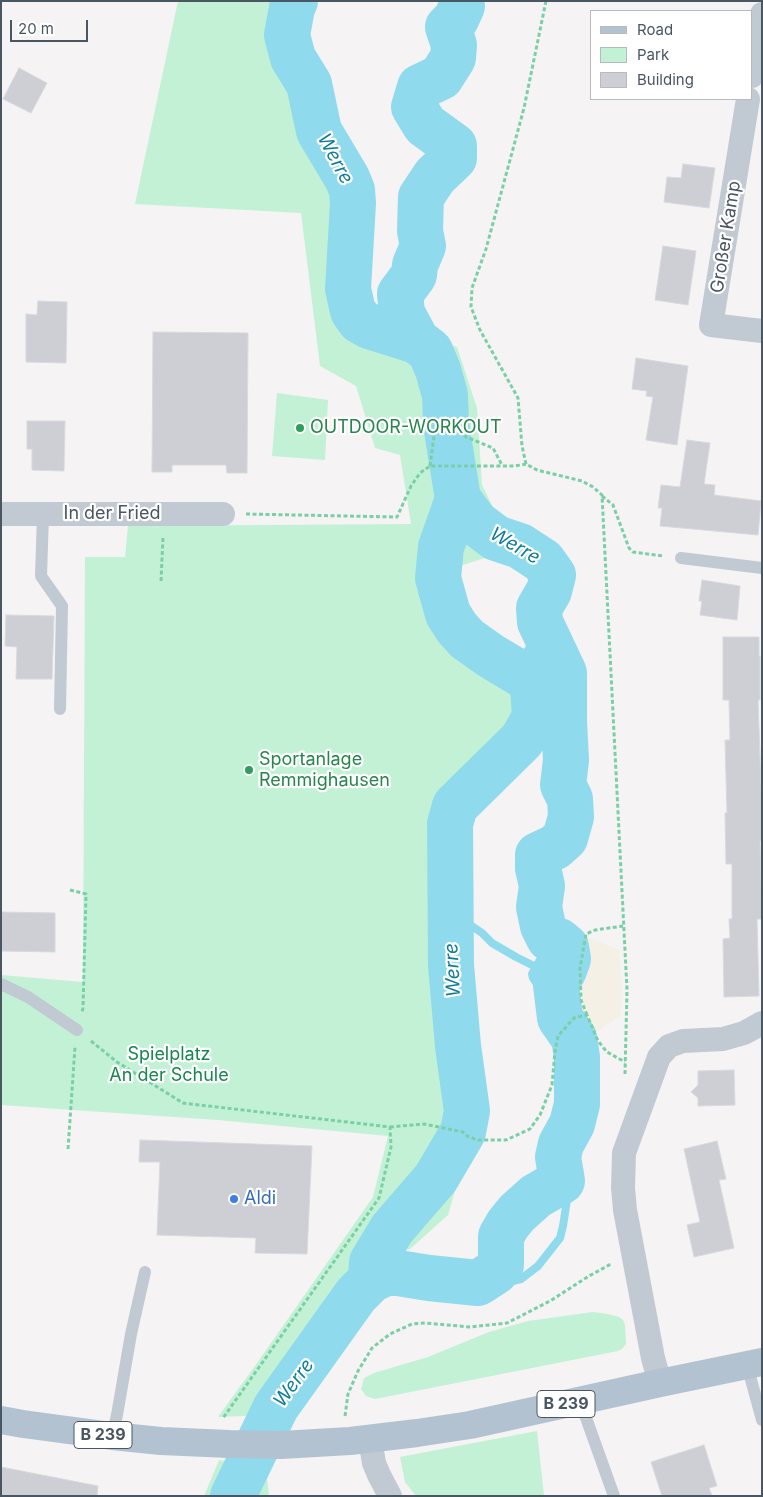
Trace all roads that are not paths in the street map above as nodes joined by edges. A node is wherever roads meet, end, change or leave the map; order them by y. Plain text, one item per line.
1 (762, 14) edge
2 (753, 70) edge
3 (748, 100) edge
4 (762, 331) edge
5 (1, 514) edge
6 (43, 514) junction
7 (224, 514) road end
8 (681, 558) road end
9 (762, 568) edge
10 (60, 709) dead end
11 (1, 984) edge
12 (762, 1023) edge
13 (77, 1030) road end
14 (145, 1272) dead end
15 (754, 1363) edge
16 (660, 1383) junction
17 (580, 1401) junction
18 (1, 1420) edge
19 (762, 1420) edge
20 (112, 1436) junction
21 (370, 1438) junction
22 (390, 1496) edge
23 (614, 1496) edge

1 - 2 street
3 - 4 street, Großer Kamp
5 - 6 street, In der Fried
6 - 7 street, In der Fried
6 - 10 lane
8 - 9 lane
11 - 13 lane
12 - 16 street
14 - 20 lane
15 - 16 main road, B 239
15 - 19 lane
16 - 17 main road, B 239
17 - 21 main road, B 239
17 - 23 lane
18 - 20 main road, B 239
20 - 21 main road, B 239
21 - 22 street

